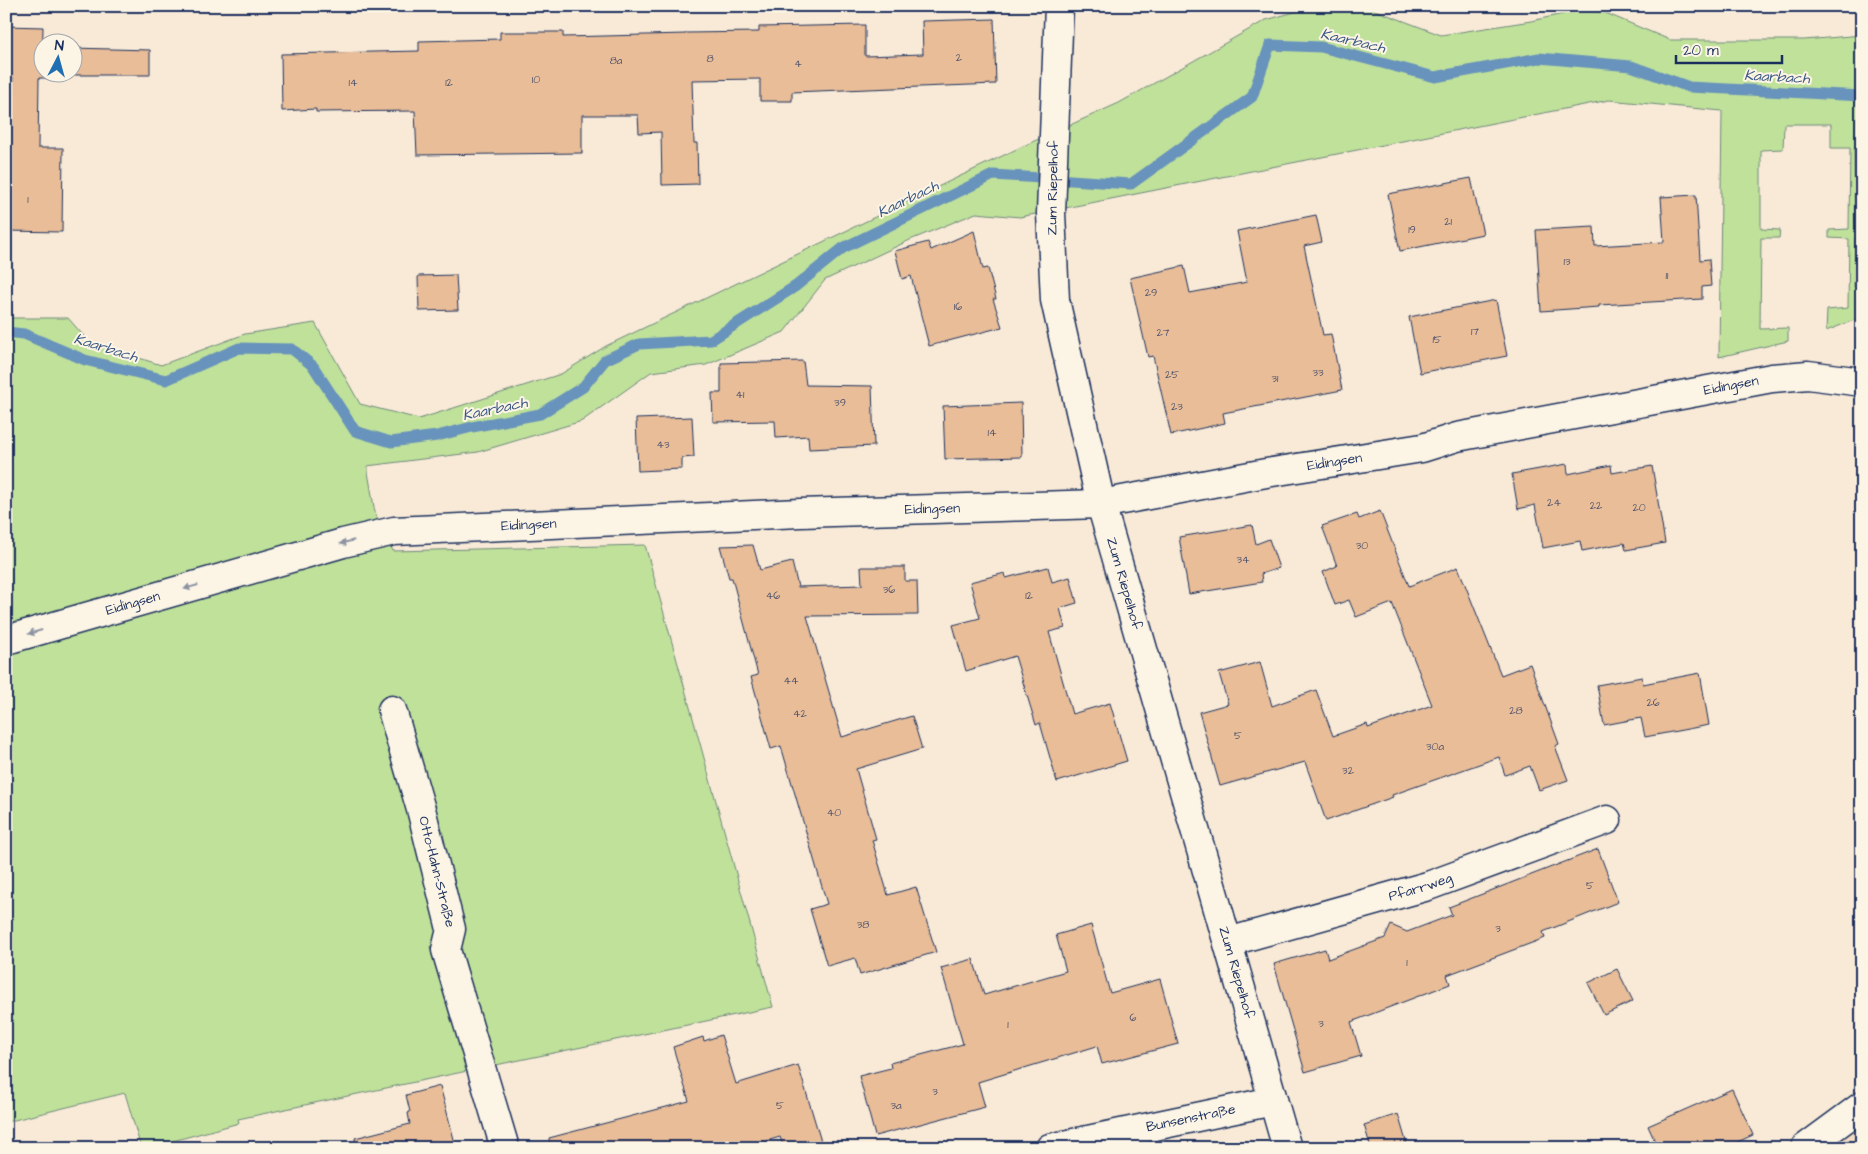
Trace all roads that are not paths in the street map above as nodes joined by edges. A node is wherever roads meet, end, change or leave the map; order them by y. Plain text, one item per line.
1 (1059, 6) edge
2 (1862, 382) edge
3 (1101, 504) junction
4 (6, 640) edge
5 (392, 710) dead end
6 (1607, 820) dead end
7 (1228, 942) junction
8 (1272, 1101) junction
9 (1862, 1106) edge
10 (505, 1148) edge
11 (1050, 1148) edge
12 (1287, 1148) edge
13 (1805, 1148) edge

1 - 3 street, Zum Riepelhof
2 - 3 street, Eidingsen
3 -> 4 street, Eidingsen
3 - 7 street, Zum Riepelhof
5 - 10 street, Otto-Hahn-Straße
6 - 7 street, Pfarrweg
7 - 8 street, Zum Riepelhof
8 - 11 street, Bunsenstraße
8 - 12 street, Zum Riepelhof
9 - 13 street

